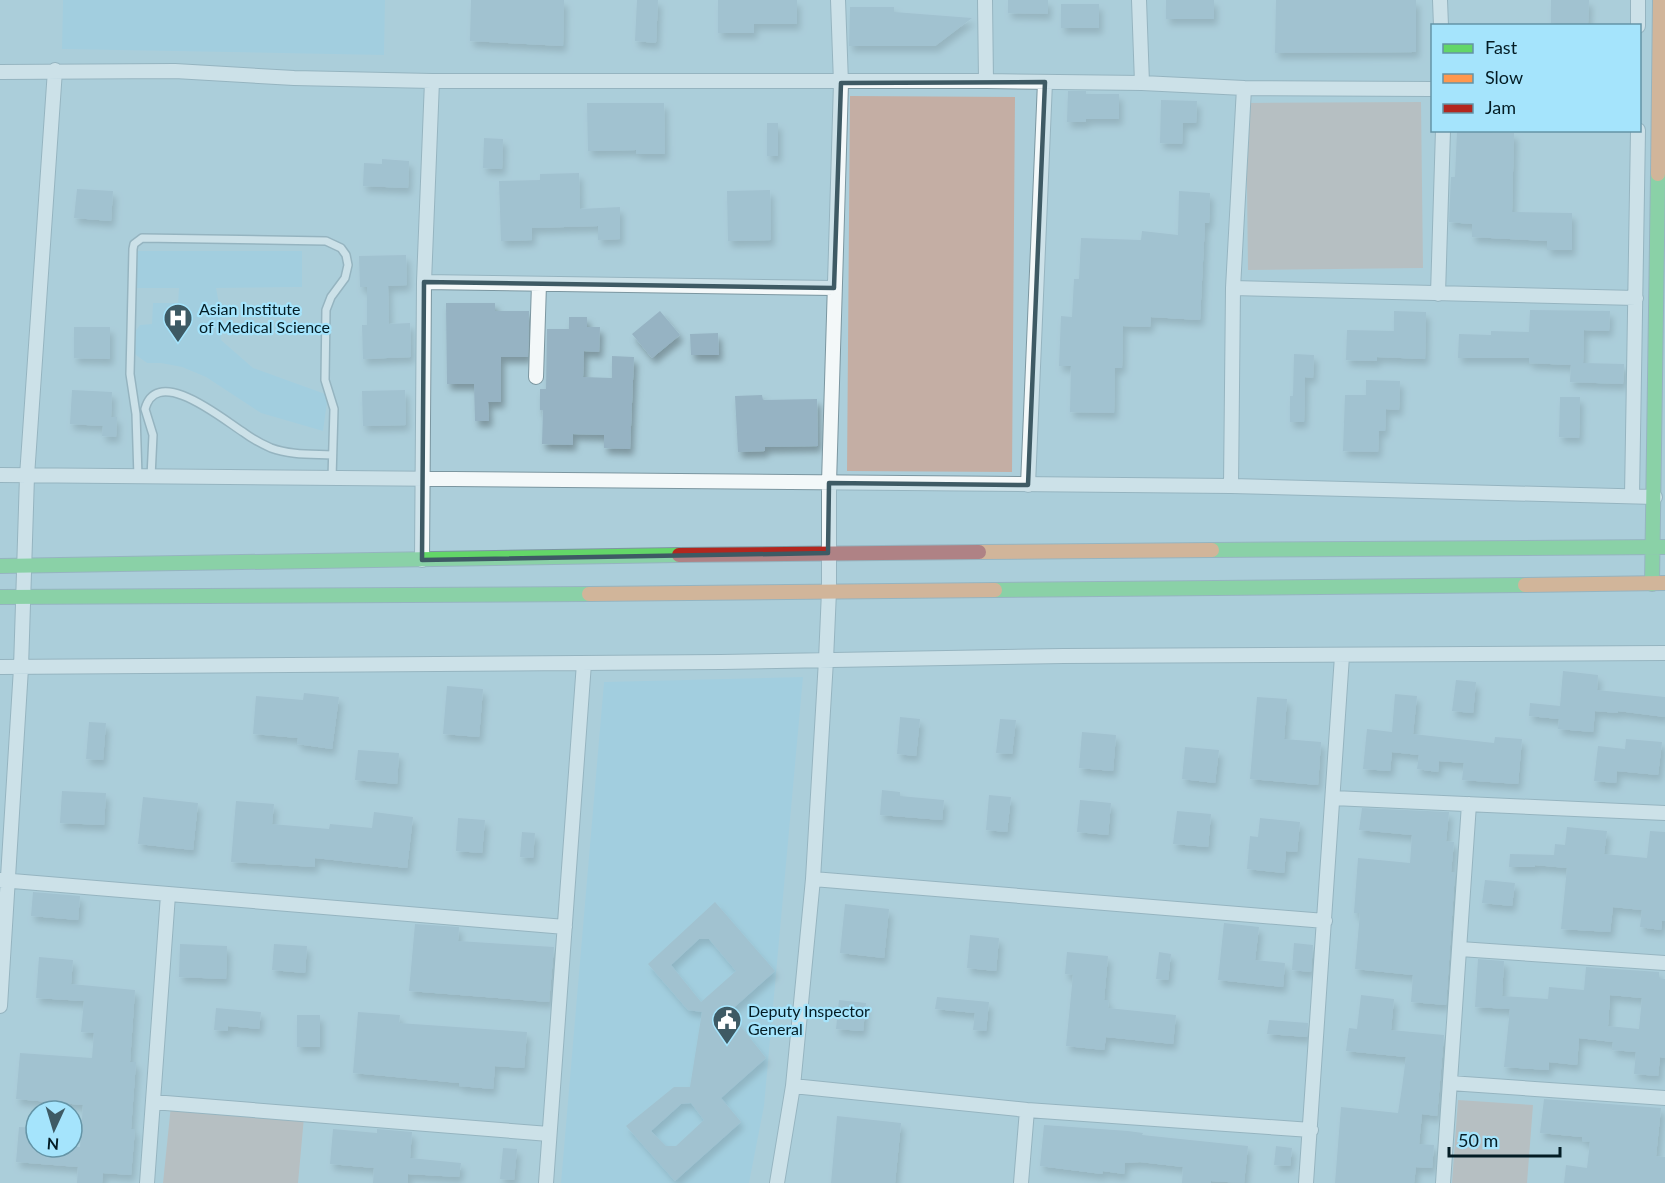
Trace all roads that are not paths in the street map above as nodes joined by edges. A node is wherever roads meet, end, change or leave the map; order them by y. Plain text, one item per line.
1 (838, 0) edge
2 (985, 0) edge
3 (1139, 0) edge
4 (1440, 0) edge
5 (1638, 0) edge
6 (1660, 0) edge
7 (1441, 24) edge
8 (1638, 24) edge
9 (55, 70) junction
10 (0, 72) edge
11 (432, 81) junction
12 (986, 81) junction
13 (1045, 82) junction
14 (841, 83) junction
15 (1142, 83) junction
16 (1244, 88) junction
17 (1431, 89) edge
18 (1443, 132) edge
19 (1638, 132) edge
20 (424, 282) junction
21 (539, 284) junction
22 (834, 288) junction
23 (1233, 288) junction
24 (1438, 294) junction
25 (1636, 298) junction
26 (536, 377) dead end
27 (332, 455) junction
28 (0, 475) edge
29 (27, 476) junction
30 (144, 477) junction
31 (332, 479) junction
32 (422, 480) junction
33 (829, 483) junction
34 (1028, 485) junction
35 (1230, 486) junction
36 (1632, 496) junction
37 (1655, 497) junction
38 (1659, 547) edge
39 (828, 553) junction
40 (422, 560) junction
41 (0, 566) edge
42 (24, 566) junction
43 (1659, 584) edge
44 (829, 591) junction
45 (0, 597) edge
46 (22, 597) junction
47 (1665, 653) edge
48 (1342, 656) junction
49 (826, 660) junction
50 (584, 663) junction
51 (0, 667) edge
52 (21, 668) junction
53 (1333, 798) junction
54 (1469, 804) junction
55 (1665, 813) edge
56 (813, 879) junction
57 (3, 880) edge
58 (168, 895) junction
59 (1325, 921) junction
60 (565, 927) junction
61 (1460, 949) junction
62 (1665, 963) edge
63 (0, 1006) edge
64 (1450, 1083) junction
65 (793, 1086) junction
66 (1665, 1098) edge
67 (153, 1102) junction
68 (1027, 1110) junction
69 (1311, 1130) junction
70 (549, 1134) junction
71 (147, 1183) edge
72 (546, 1183) edge
73 (777, 1183) edge
74 (1021, 1183) edge
75 (1306, 1183) edge
76 (1443, 1183) edge

1 - 14 street
2 - 12 street
3 - 15 street
4 - 7 street
5 - 8 street
6 - 37 main road
9 - 10 street
9 - 11 street
9 - 29 street
11 - 14 street
11 - 20 street
12 - 13 street
12 - 14 street
13 - 15 street
13 - 34 street
14 - 22 street
15 - 16 street
16 - 17 street
16 - 23 street
18 - 24 street
19 - 25 street
20 - 21 street
20 - 32 street
21 - 22 street
21 - 26 street
22 - 33 street
23 - 24 street
23 - 35 street
24 - 25 street
25 - 36 street
27 - 30 lane
27 - 30 lane
27 - 31 lane
28 - 29 street
29 - 30 street
29 - 42 street
30 - 31 street
31 - 32 street
32 - 33 street
32 - 40 street
33 - 34 street
33 - 39 street
34 - 35 street
35 - 36 street
36 - 37 street
37 - 38 main road
38 - 39 main road
38 - 43 main road
39 - 40 main road
39 - 44 street
40 - 42 main road
41 - 42 main road
42 - 46 street
43 - 44 main road
44 - 46 main road
44 - 49 street
45 - 46 main road
46 - 52 street
47 - 48 street
48 - 49 street
48 - 53 street
49 - 50 street
49 - 56 street
50 - 52 street
50 - 60 street
51 - 52 street
52 - 57 street
53 - 54 street
53 - 59 street
54 - 55 street
54 - 61 street
56 - 59 street
56 - 65 street
57 - 58 street
57 - 63 street
58 - 60 street
58 - 67 street
59 - 69 street
60 - 70 street
61 - 62 street
61 - 64 street
64 - 66 street
64 - 76 street
65 - 68 street
65 - 73 street
67 - 70 street
67 - 71 street
68 - 69 street
68 - 74 street
69 - 75 street
70 - 72 street

